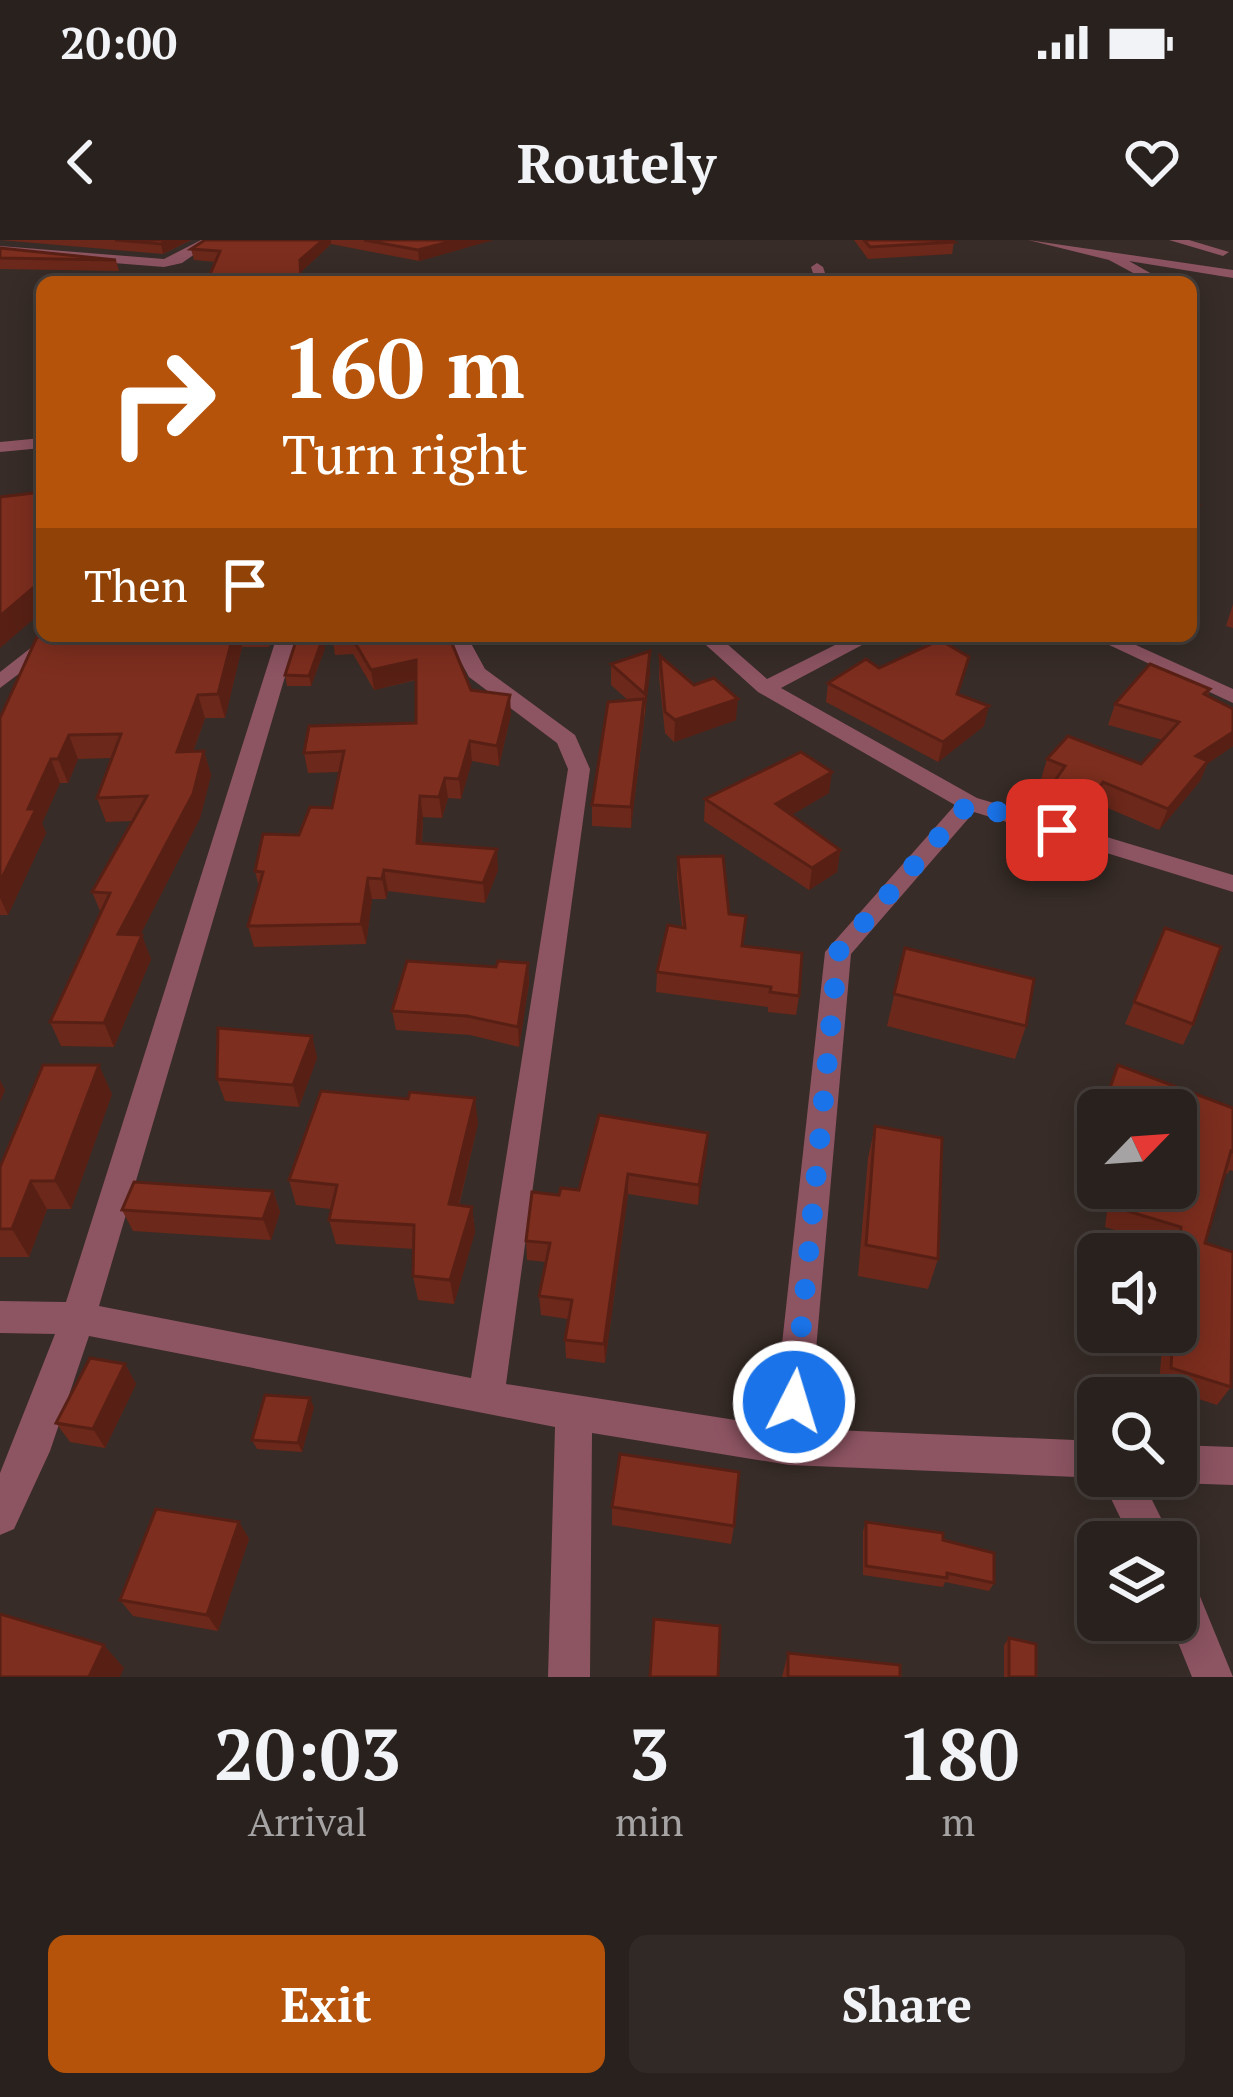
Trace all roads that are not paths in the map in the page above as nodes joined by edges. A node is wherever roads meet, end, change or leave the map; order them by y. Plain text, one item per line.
1 (209, 240) edge
2 (1034, 240) edge
3 (1175, 240) edge
4 (1199, 240) edge
5 (0, 250) edge
6 (1228, 252) edge
7 (1113, 257) junction
8 (1233, 274) edge
9 (1146, 276) edge
10 (36, 444) edge
11 (0, 447) edge
12 (51, 642) edge
13 (285, 642) edge
14 (460, 642) edge
15 (713, 642) edge
16 (857, 642) edge
17 (1113, 642) edge
18 (0, 682) edge
19 (765, 688) junction
20 (1233, 697) edge
21 (969, 803) junction
22 (1233, 884) edge
23 (0, 1317) edge
24 (78, 1318) junction
25 (486, 1399) junction
26 (574, 1412) junction
27 (789, 1447) junction
28 (1077, 1459) edge
29 (1197, 1465) edge
30 (1233, 1466) edge
31 (0, 1515) edge
32 (1197, 1636) edge
33 (569, 1677) edge
34 (1214, 1677) edge

1 - 5 street
2 - 7 street
3 - 6 street
4 - 6 street
7 - 8 street
7 - 9 street
10 - 11 street
12 - 18 street
13 - 24 street
14 - 25 street
15 - 19 street
16 - 19 street
17 - 20 street
19 - 21 street
21 - 22 street
21 - 27 street
23 - 24 street
24 - 25 street
24 - 31 street
25 - 26 street
26 - 27 street
26 - 33 street
27 - 28 street
29 - 30 street
32 - 34 street

